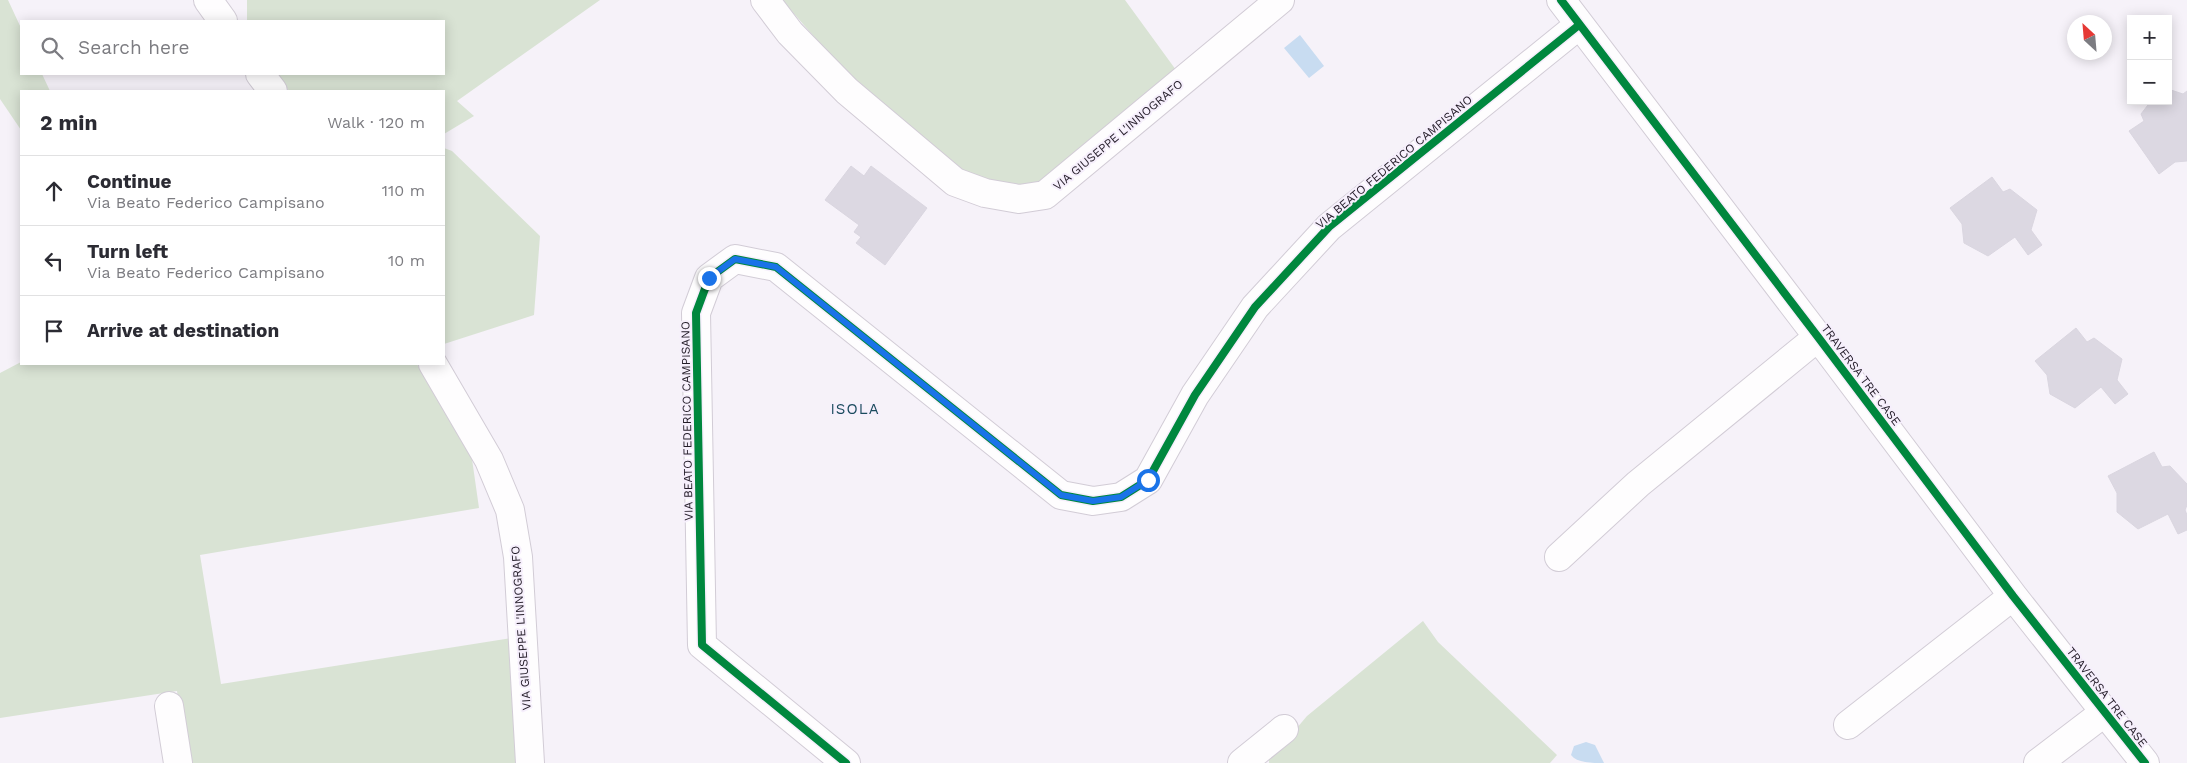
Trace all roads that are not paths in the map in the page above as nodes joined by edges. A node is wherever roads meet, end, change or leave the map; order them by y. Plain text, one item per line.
1 (208, 0) edge
2 (765, 0) edge
3 (1280, 0) edge
4 (1561, 0) edge
5 (222, 20) edge
6 (1579, 24) junction
7 (261, 75) edge
8 (272, 90) edge
9 (1818, 336) junction
10 (434, 365) edge
11 (1559, 558) dead end
12 (2013, 596) junction
13 (169, 706) dead end
14 (2105, 712) junction
15 (1848, 724) dead end
16 (1284, 729) dead end
17 (178, 763) edge
18 (530, 763) edge
19 (846, 763) edge
20 (1242, 763) edge
21 (2038, 763) edge
22 (2144, 763) edge

1 - 5 street
2 - 3 street, VIA GIUSEPPE L'INNOGRAFO
4 - 6 street, TRAVERSA TRE CASE
6 - 9 street, TRAVERSA TRE CASE
6 - 19 street, VIA BEATO FEDERICO CAMPISANO
7 - 8 street
9 - 11 street
9 - 12 street, TRAVERSA TRE CASE
10 - 18 street, VIA GIUSEPPE L'INNOGRAFO
12 - 14 street, TRAVERSA TRE CASE
12 - 15 street
13 - 17 street
14 - 21 street
14 - 22 street, TRAVERSA TRE CASE
16 - 20 street

